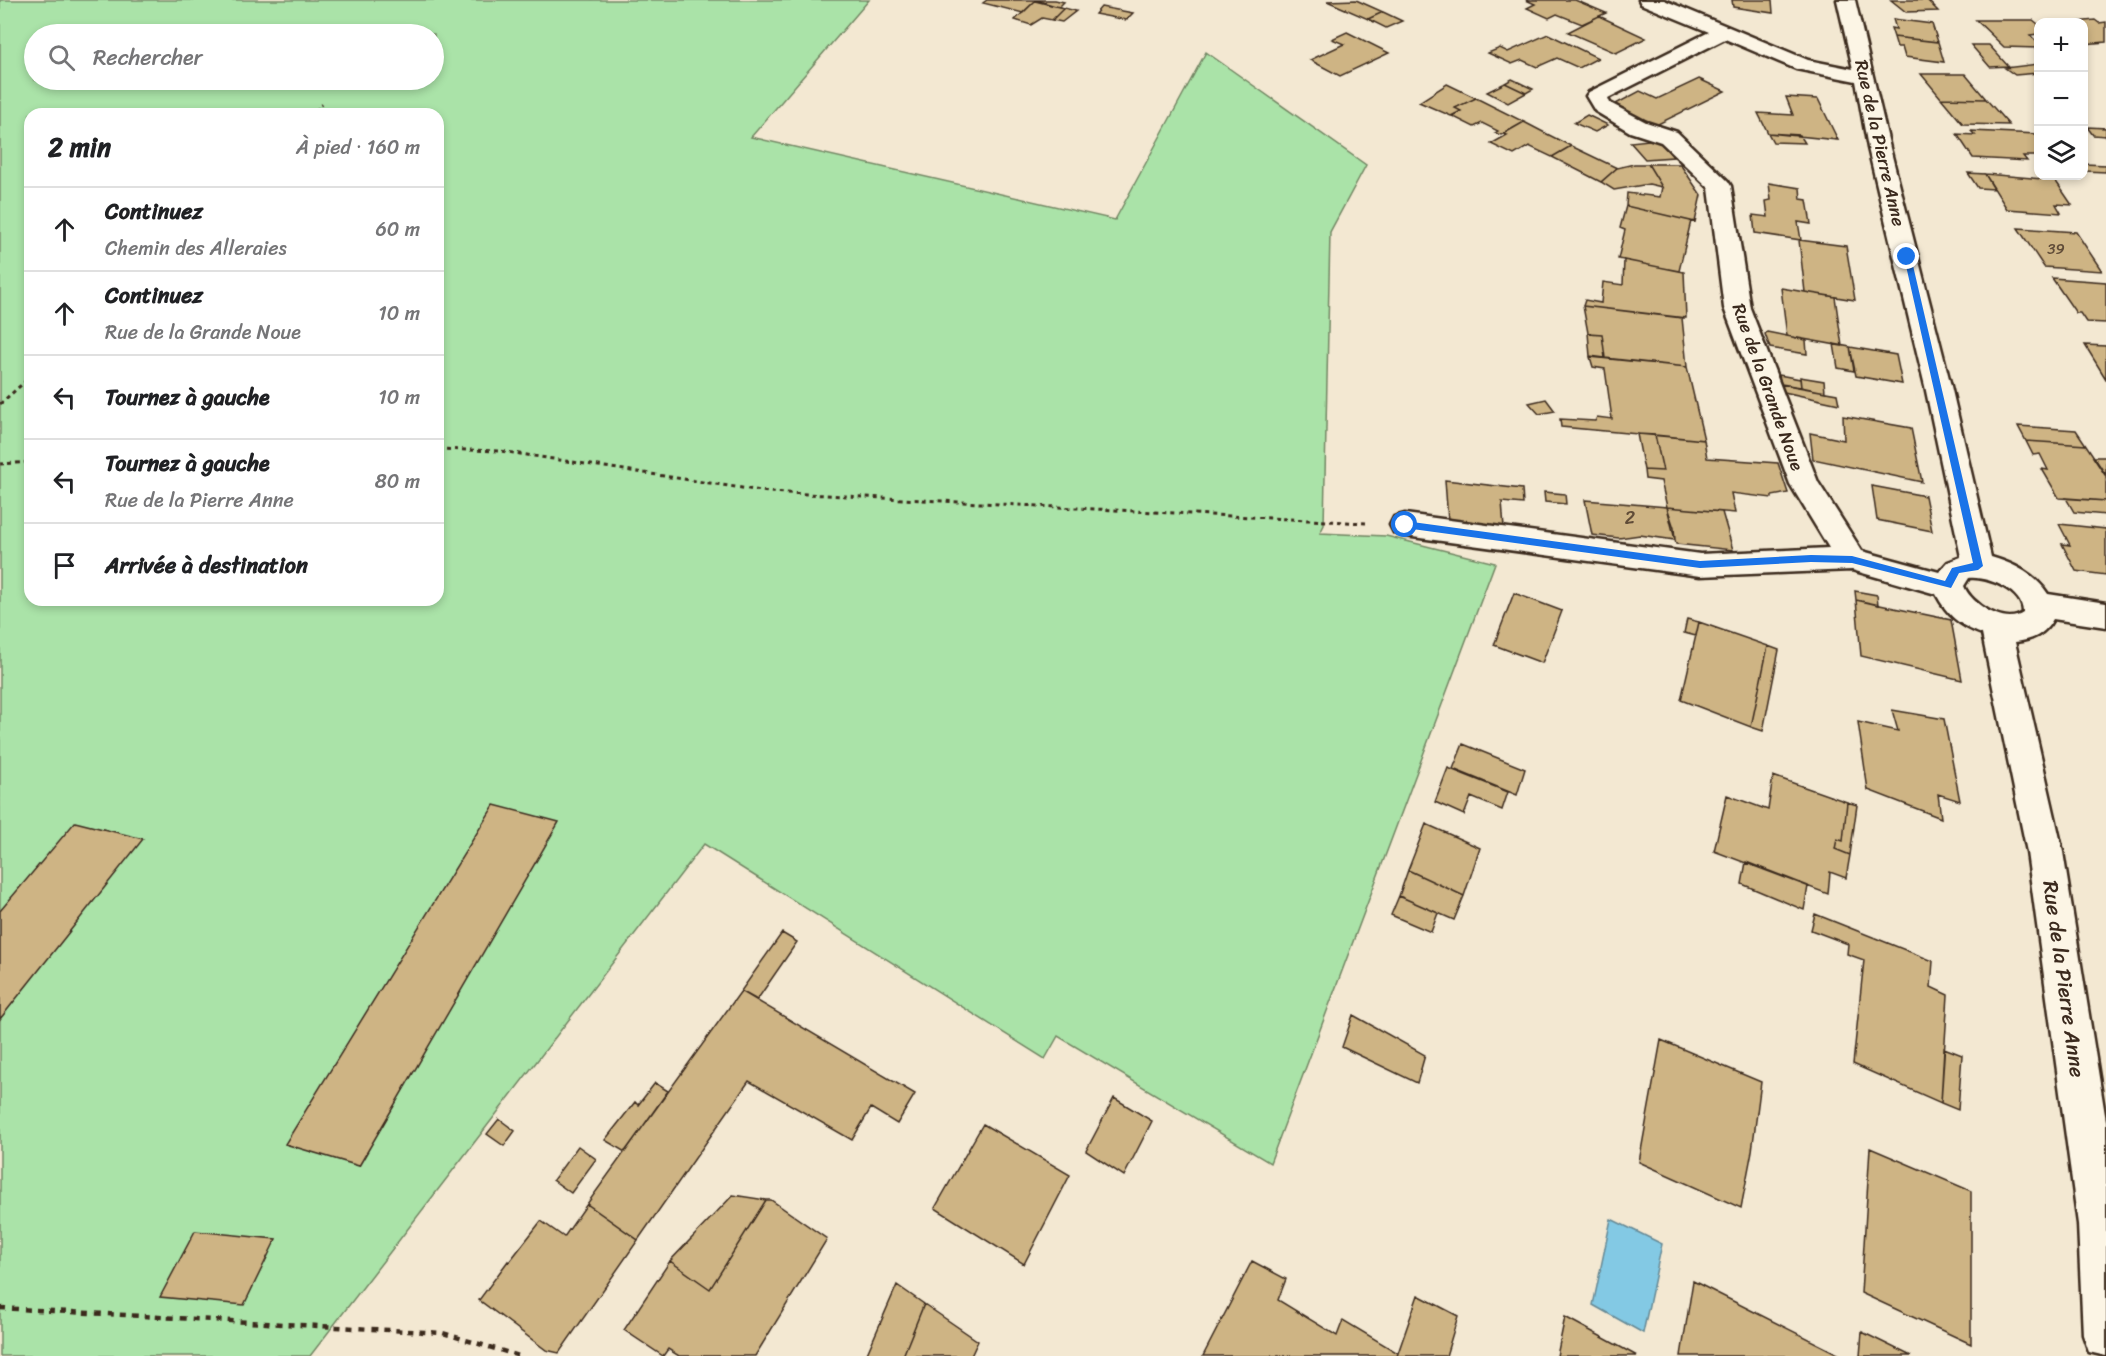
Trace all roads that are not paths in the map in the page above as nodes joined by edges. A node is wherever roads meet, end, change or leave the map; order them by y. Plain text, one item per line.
1 (1648, 0) edge
2 (1845, 0) edge
3 (1725, 32) junction
4 (1865, 77) junction
5 (1405, 525) road end
6 (1852, 560) junction
7 (1978, 566) junction
8 (1948, 586) junction
9 (2038, 604) junction
10 (2106, 615) edge
11 (1996, 627) junction
12 (2106, 1335) edge

1 - 3 street
2 - 4 street, Rue de la Pierre Anne
3 - 4 street
3 - 6 street, Rue de la Grande Noue
4 - 7 street, Rue de la Pierre Anne
5 - 6 street
6 - 8 street
7 - 8 street
7 - 9 street
8 - 11 street
9 - 10 street
9 - 11 street
11 - 12 street, Rue de la Pierre Anne

